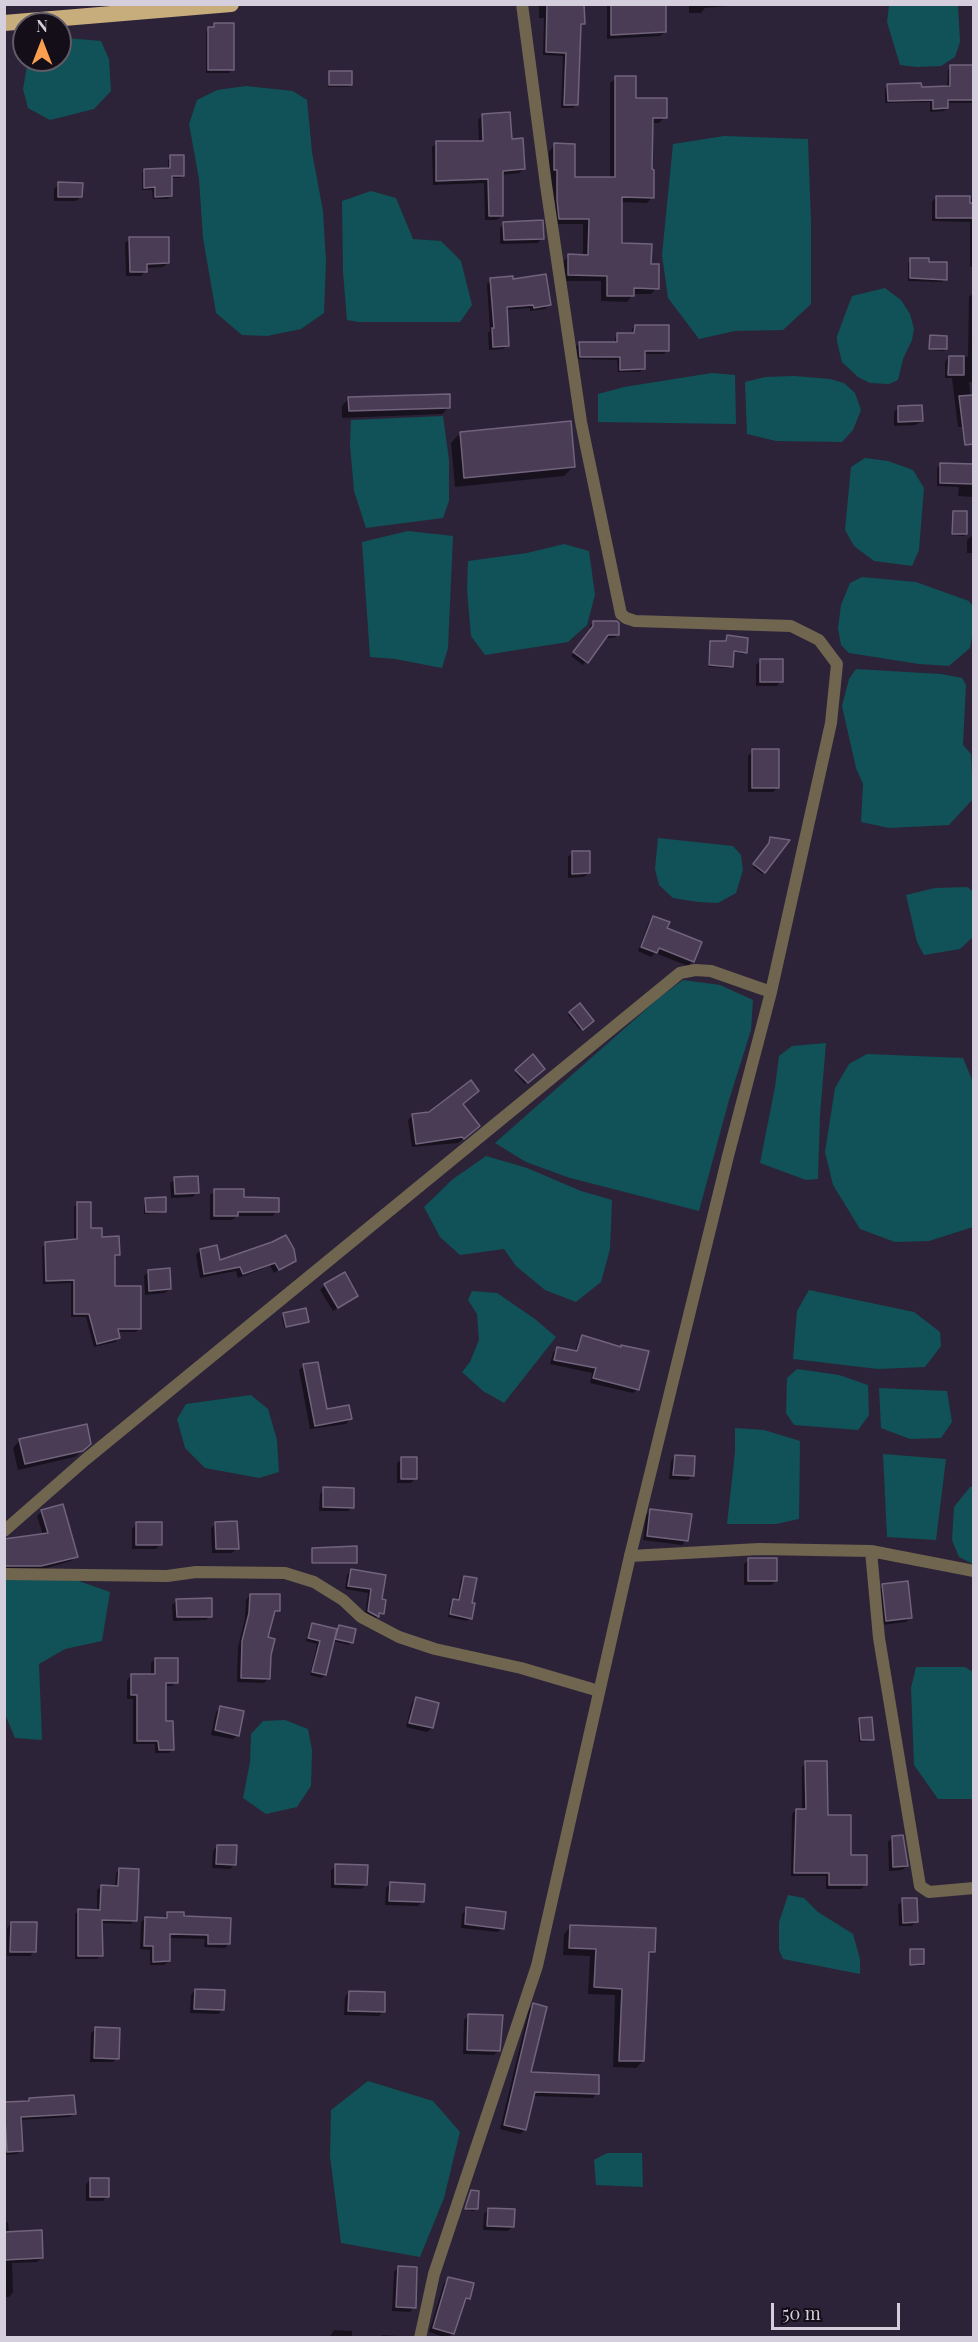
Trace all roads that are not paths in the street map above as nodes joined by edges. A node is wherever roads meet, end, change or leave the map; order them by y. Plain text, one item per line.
1 (231, 4) edge
2 (522, 4) edge
3 (4, 23) edge
4 (771, 992) junction
5 (4, 1531) edge
6 (872, 1551) junction
7 (630, 1556) junction
8 (974, 1571) edge
9 (4, 1574) edge
10 (599, 1690) junction
11 (974, 1888) edge
12 (420, 2337) edge

1 - 3 highway
2 - 4 street
4 - 5 street
4 - 7 street
6 - 7 street
6 - 8 street
6 - 11 street
7 - 10 street
9 - 10 street
10 - 12 street

